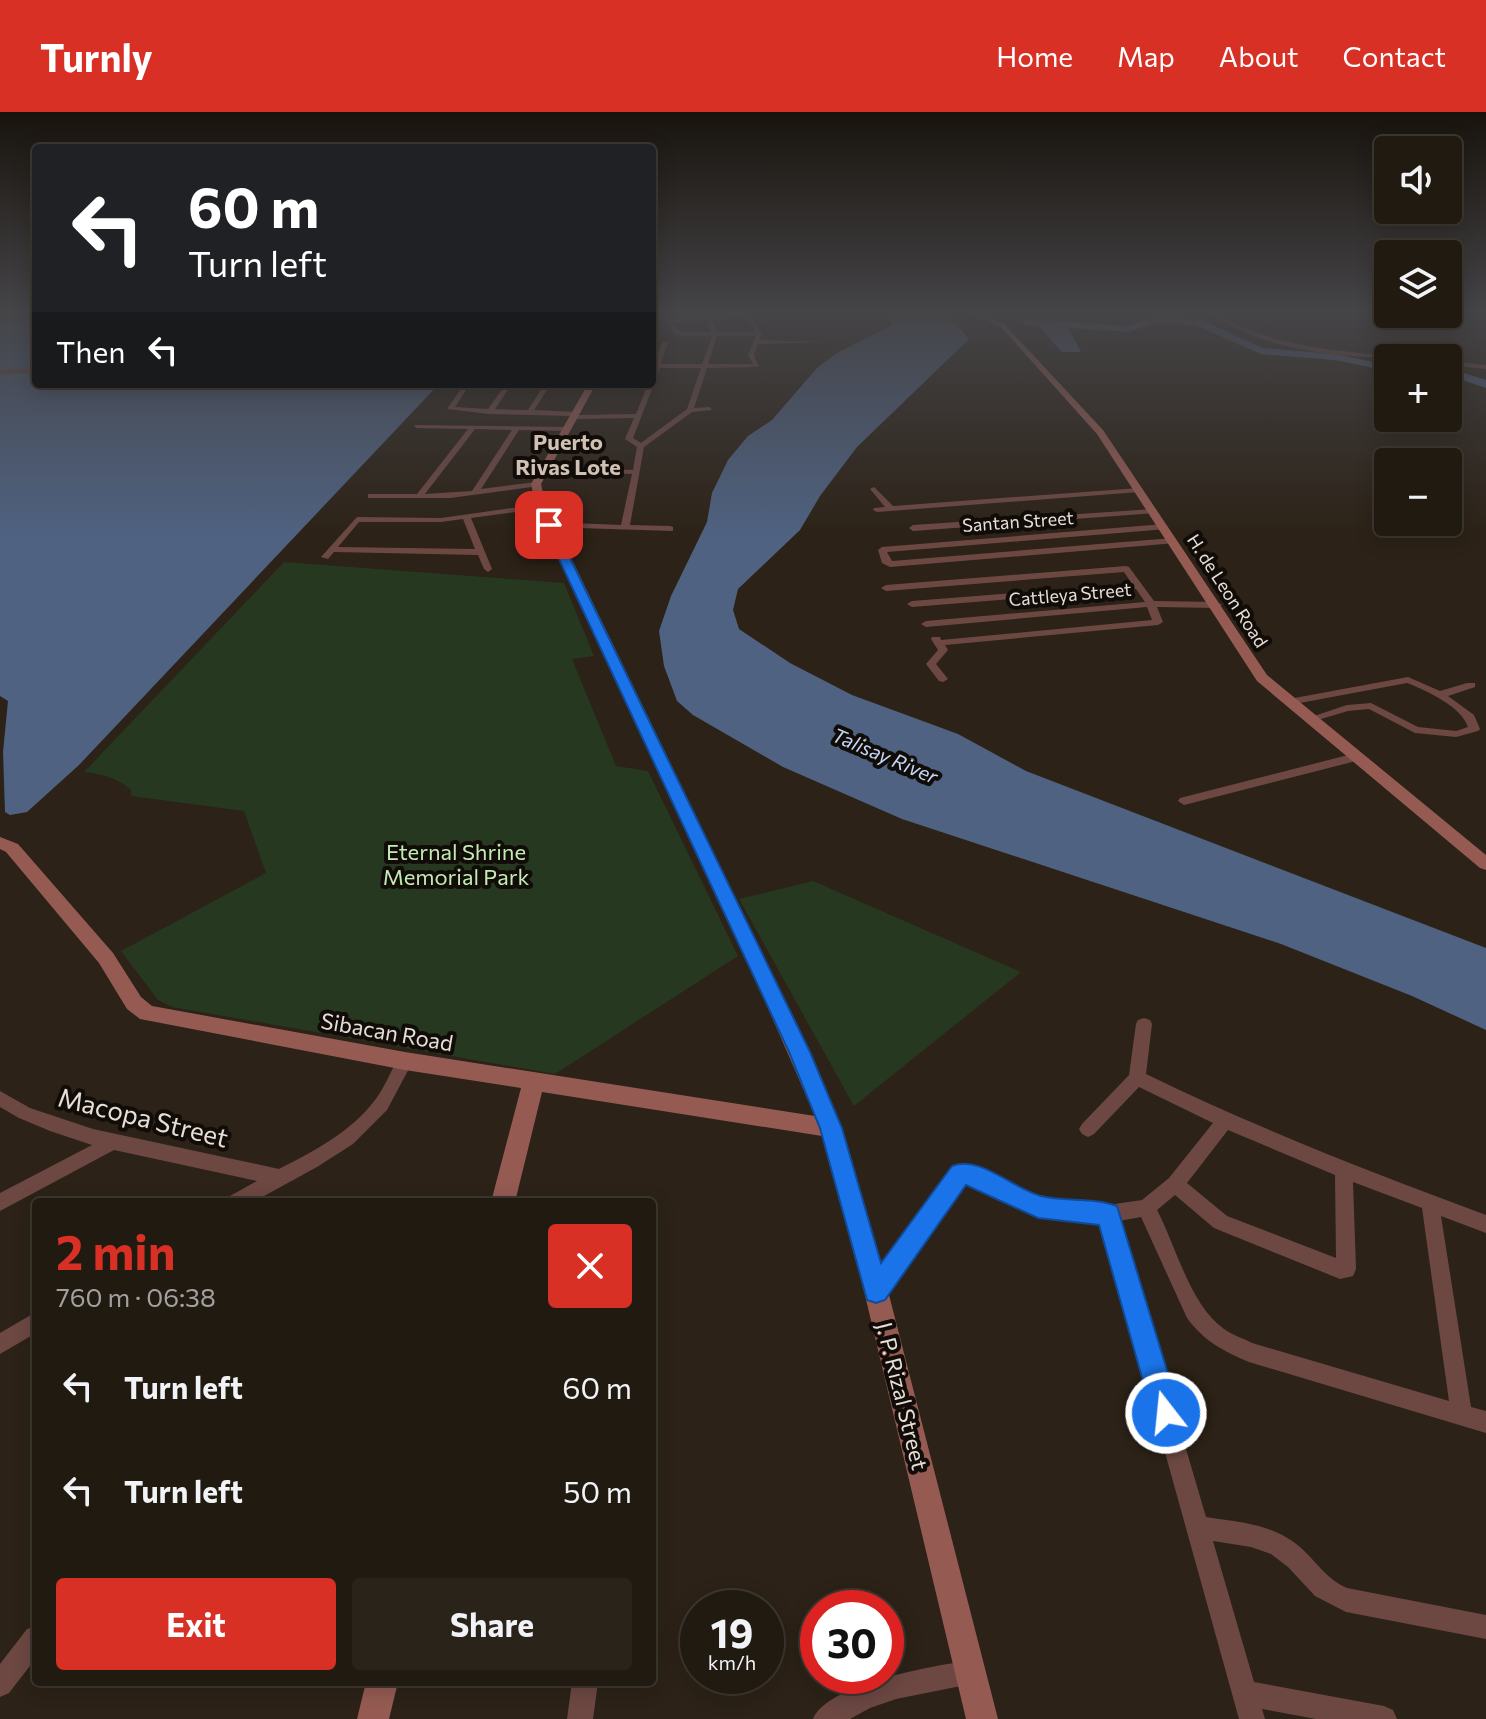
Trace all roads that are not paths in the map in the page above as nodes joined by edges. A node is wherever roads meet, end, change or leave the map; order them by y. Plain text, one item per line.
1 (698, 386) edge
2 (1058, 386) edge
3 (464, 388) edge
4 (506, 388) edge
5 (545, 388) edge
6 (590, 388) edge
7 (650, 388) edge
8 (710, 409) dead end
9 (690, 410) junction
10 (489, 412) junction
11 (529, 413) junction
12 (575, 416) junction
13 (639, 416) junction
14 (416, 426) dead end
15 (473, 427) junction
16 (517, 428) junction
17 (568, 429) junction
18 (641, 446) junction
19 (546, 469) junction
20 (635, 472) junction
21 (536, 484) junction
22 (874, 489) dead end
23 (1139, 490) junction
24 (475, 492) junction
25 (371, 496) dead end
26 (419, 496) junction
27 (891, 509) junction
28 (877, 510) dead end
29 (1153, 511) junction
30 (545, 516) junction
31 (466, 517) junction
32 (1164, 527) junction
33 (625, 528) junction
34 (913, 528) dead end
35 (670, 529) dead end
36 (1173, 541) junction
37 (332, 549) junction
38 (479, 552) junction
39 (325, 557) dead end
40 (488, 569) dead end
41 (1138, 586) junction
42 (900, 587) junction
43 (886, 588) dead end
44 (912, 604) junction
45 (1151, 604) junction
46 (1217, 605) junction
47 (926, 624) junction
48 (938, 643) junction
49 (943, 679) dead end
50 (1471, 685) dead end
51 (1348, 689) junction
52 (1440, 695) junction
53 (1289, 702) junction
54 (1371, 706) junction
55 (1311, 719) junction
56 (1356, 757) junction
57 (1184, 801) dead end
58 (6, 846) edge
59 (1486, 864) edge
60 (1144, 1024) dead end
61 (405, 1061) junction
62 (1137, 1078) junction
63 (534, 1080) junction
64 (0, 1099) edge
65 (1225, 1121) junction
66 (831, 1128) junction
67 (1088, 1129) dead end
68 (115, 1141) junction
69 (1344, 1170) junction
70 (278, 1177) junction
71 (1175, 1184) junction
72 (243, 1198) edge
73 (504, 1198) edge
74 (0, 1202) edge
75 (1430, 1203) junction
76 (1146, 1208) junction
77 (1108, 1214) junction
78 (1486, 1224) edge
79 (876, 1291) junction
80 (32, 1324) edge
81 (0, 1344) edge
82 (1462, 1415) junction
83 (1486, 1422) edge
84 (1199, 1527) junction
85 (1486, 1627) edge
86 (32, 1643) edge
87 (971, 1672) junction
88 (0, 1684) edge
89 (381, 1686) edge
90 (584, 1686) edge
91 (1246, 1693) junction
92 (373, 1719) edge
93 (580, 1719) edge
94 (826, 1719) edge
95 (982, 1719) edge
96 (1252, 1719) edge
97 (1384, 1719) edge

1 - 9 street
2 - 23 street, H. de Leon Road
3 - 10 street
4 - 10 street
5 - 11 street
6 - 12 street
7 - 13 street
8 - 9 street
9 - 18 street
10 - 11 street
11 - 12 street
12 - 13 street
12 - 17 street
13 - 18 street
14 - 15 street
15 - 16 street
15 - 26 street
16 - 17 street
16 - 24 street
17 - 19 street
18 - 20 street
19 - 20 street
19 - 21 street
20 - 33 street
21 - 24 street
21 - 30 street, J. P. Rizal Street
22 - 27 street
23 - 27 street
23 - 29 street, H. de Leon Road
24 - 26 street
25 - 26 street
27 - 28 street
29 - 32 street, H. de Leon Road
29 - 34 street
30 - 31 street
30 - 33 street
30 - 66 street, J. P. Rizal Street
31 - 37 street
31 - 38 street
32 - 36 street, H. de Leon Road
32 - 36 street, Santan Street
33 - 35 street
36 - 46 street, H. de Leon Road
37 - 38 street
37 - 39 street
38 - 40 street
41 - 42 street
41 - 44 street
41 - 45 street
42 - 43 street
42 - 44 street
44 - 47 street
45 - 46 street, Cattleya Street
45 - 47 street, Cattleya Street
45 - 48 street
46 - 53 street, H. de Leon Road
47 - 48 street
48 - 49 street
50 - 52 street
51 - 52 street
51 - 53 street
51 - 54 street
52 - 54 street
53 - 55 street, H. de Leon Road
54 - 55 street
55 - 56 street, H. de Leon Road
56 - 57 street
56 - 59 street, H. de Leon Road
58 - 61 street, Sibacan Road
60 - 62 street
61 - 63 street, Sibacan Road
61 - 70 street
62 - 65 street
62 - 67 street
63 - 66 street, Sibacan Road
63 - 73 street
64 - 68 street, Macopa Street
65 - 69 street
65 - 71 street
66 - 79 street, J. P. Rizal Street
68 - 70 street, Macopa Street
68 - 74 street
69 - 71 street
69 - 75 street
70 - 72 street
71 - 76 street
75 - 78 street
75 - 82 street
76 - 77 street
76 - 82 street
77 - 79 street
77 - 84 street
79 - 87 street, J. P. Rizal Street
80 - 81 street
82 - 83 street
84 - 85 street
84 - 91 street
86 - 88 street
87 - 94 street
87 - 95 street, J. P. Rizal Street
89 - 92 street
90 - 93 street
91 - 96 street
91 - 97 street

